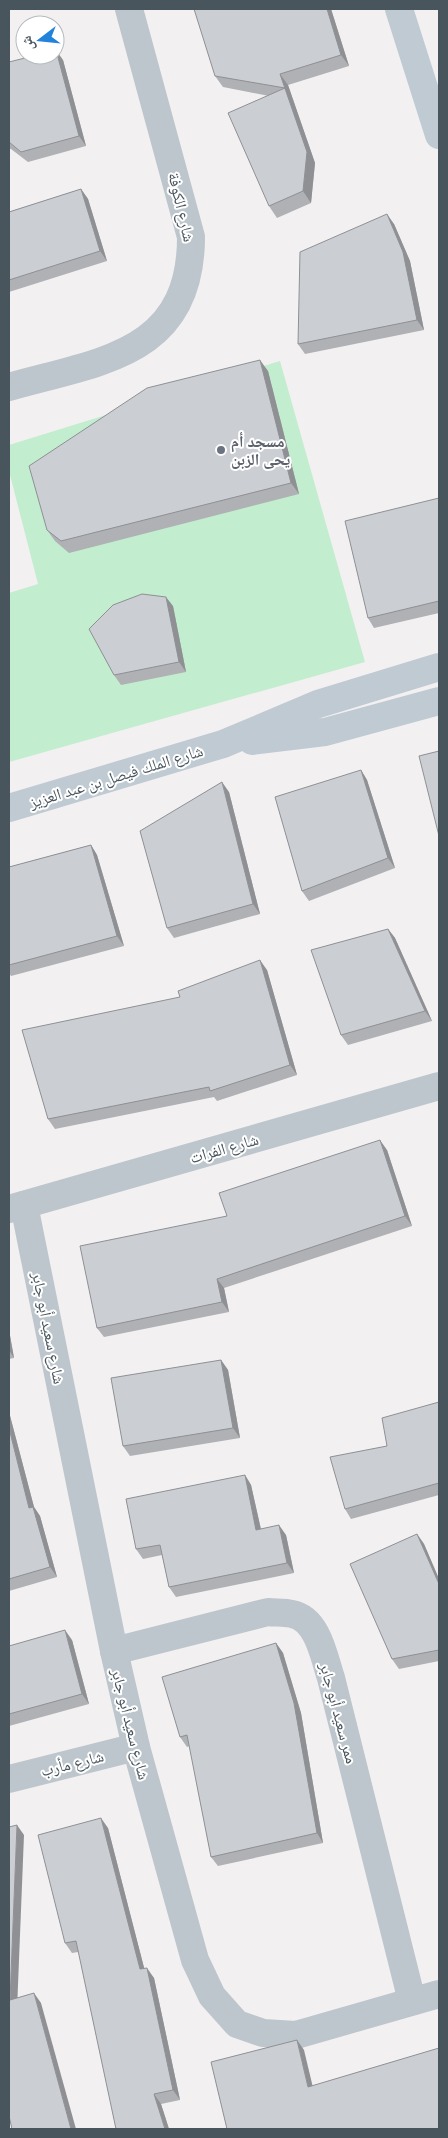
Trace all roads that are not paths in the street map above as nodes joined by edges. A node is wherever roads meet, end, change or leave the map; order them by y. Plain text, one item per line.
1 (129, 9) edge
2 (399, 9) edge
3 (439, 136) edge
4 (9, 387) edge
5 (439, 667) edge
6 (439, 701) edge
7 (223, 744) junction
8 (9, 808) edge
9 (439, 1086) edge
10 (16, 1207) edge
11 (114, 1651) junction
12 (136, 1747) junction
13 (9, 1779) edge
14 (439, 1994) edge
15 (412, 2001) junction

1 - 4 street, شارع الكوفة
2 - 3 main road
5 - 7 main road, شارع الملك فيصل بن عبد العزيز
6 - 7 main road, شارع الملك فيصل بن عبد العزيز
7 - 8 main road, شارع الملك فيصل بن عبد العزيز
9 - 10 street, شارع الفرات
10 - 11 street, شارع سعيد أبو جابر
11 - 12 street, شارع سعيد أبو جابر
11 - 15 street, ممر سعيد أبو جابر
12 - 13 street, شارع مأرب
12 - 15 street, شارع سعيد أبو جابر
14 - 15 street, شارع سعيد أبو جابر

